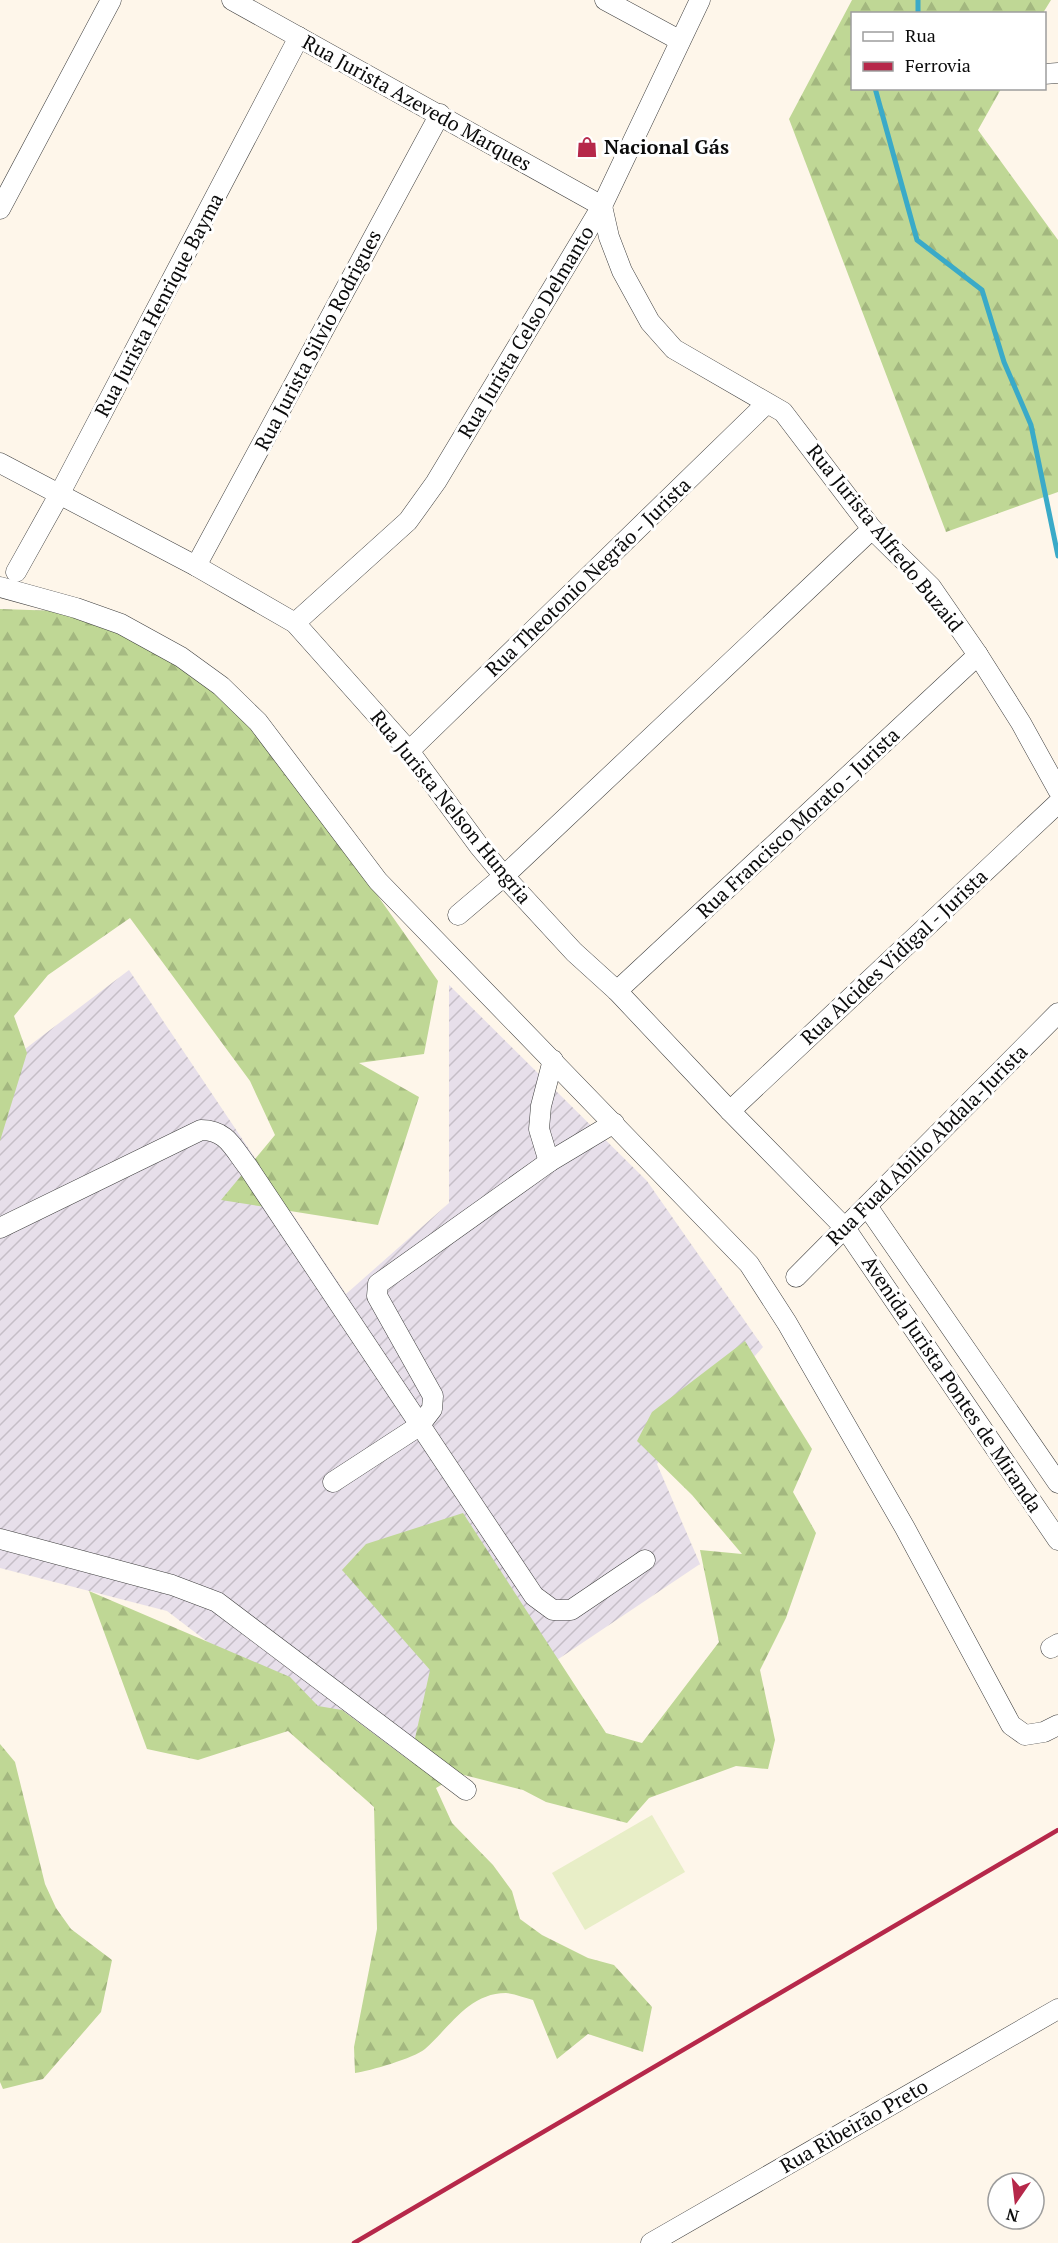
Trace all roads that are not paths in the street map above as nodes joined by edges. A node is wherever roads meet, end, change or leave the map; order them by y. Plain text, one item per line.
1 (111, 0) edge
2 (232, 0) edge
3 (605, 0) edge
4 (700, 0) edge
5 (299, 37) junction
6 (680, 39) junction
7 (440, 114) junction
8 (602, 206) junction
9 (0, 209) edge
10 (766, 404) junction
11 (0, 463) edge
12 (59, 495) junction
13 (872, 529) junction
14 (196, 566) junction
15 (16, 572) dead end
16 (0, 587) edge
17 (295, 623) junction
18 (978, 655) junction
19 (409, 751) junction
20 (1058, 790) edge
21 (1058, 803) edge
22 (504, 876) junction
23 (458, 915) dead end
24 (617, 992) junction
25 (1058, 1013) edge
26 (553, 1060) junction
27 (730, 1111) junction
28 (614, 1123) junction
29 (549, 1162) junction
30 (867, 1206) junction
31 (845, 1227) junction
32 (0, 1228) edge
33 (796, 1277) dead end
34 (419, 1426) junction
35 (333, 1482) dead end
36 (1058, 1483) edge
37 (0, 1539) edge
38 (1058, 1540) edge
39 (645, 1560) dead end
40 (1058, 1725) edge
41 (466, 1790) dead end
42 (1058, 2009) edge
43 (651, 2243) edge

1 - 9 street
2 - 5 street, Rua Jurista Azevedo Marques
3 - 6 street
4 - 6 street, Rua Jurista Celso Delmanto
5 - 7 street, Rua Jurista Azevedo Marques
5 - 12 street, Rua Jurista Henrique Bayma
6 - 8 street, Rua Jurista Celso Delmanto
7 - 8 street, Rua Jurista Azevedo Marques
7 - 14 street, Rua Jurista Silvio Rodrigues
8 - 10 street, Rua Jurista Alfredo Buzaid
8 - 17 street, Rua Jurista Celso Delmanto
10 - 13 street, Rua Jurista Alfredo Buzaid
10 - 19 street, Rua Theotonio Negrão - Jurista
11 - 12 street, Rua Jurista Nelson Hungria
12 - 14 street, Rua Jurista Nelson Hungria
12 - 15 street, Rua Jurista Henrique Bayma
13 - 18 street, Rua Jurista Alfredo Buzaid
13 - 22 street
14 - 17 street, Rua Jurista Nelson Hungria
16 - 26 street
17 - 19 street, Rua Jurista Nelson Hungria
18 - 20 street, Rua Jurista Alfredo Buzaid
18 - 24 street, Rua Francisco Morato - Jurista
19 - 22 street, Rua Jurista Nelson Hungria
21 - 27 street, Rua Alcides Vidigal - Jurista
22 - 23 street
22 - 24 street, Rua Jurista Nelson Hungria
24 - 27 street, Rua Jurista Nelson Hungria
25 - 30 street, Rua Fuad Abilio Abdala-Jurista
26 - 28 street
26 - 29 street
27 - 31 street, Rua Jurista Nelson Hungria
28 - 29 street
28 - 40 street
29 - 34 street
30 - 31 street, Rua Fuad Abilio Abdala-Jurista
30 - 36 street, Avenida Jurista Pontes de Miranda
31 - 33 street, Rua Fuad Abilio Abdala-Jurista
31 - 38 street, Avenida Jurista Pontes de Miranda
32 - 34 street
34 - 35 street
34 - 39 street
37 - 41 street
42 - 43 street, Rua Ribeirão Preto

